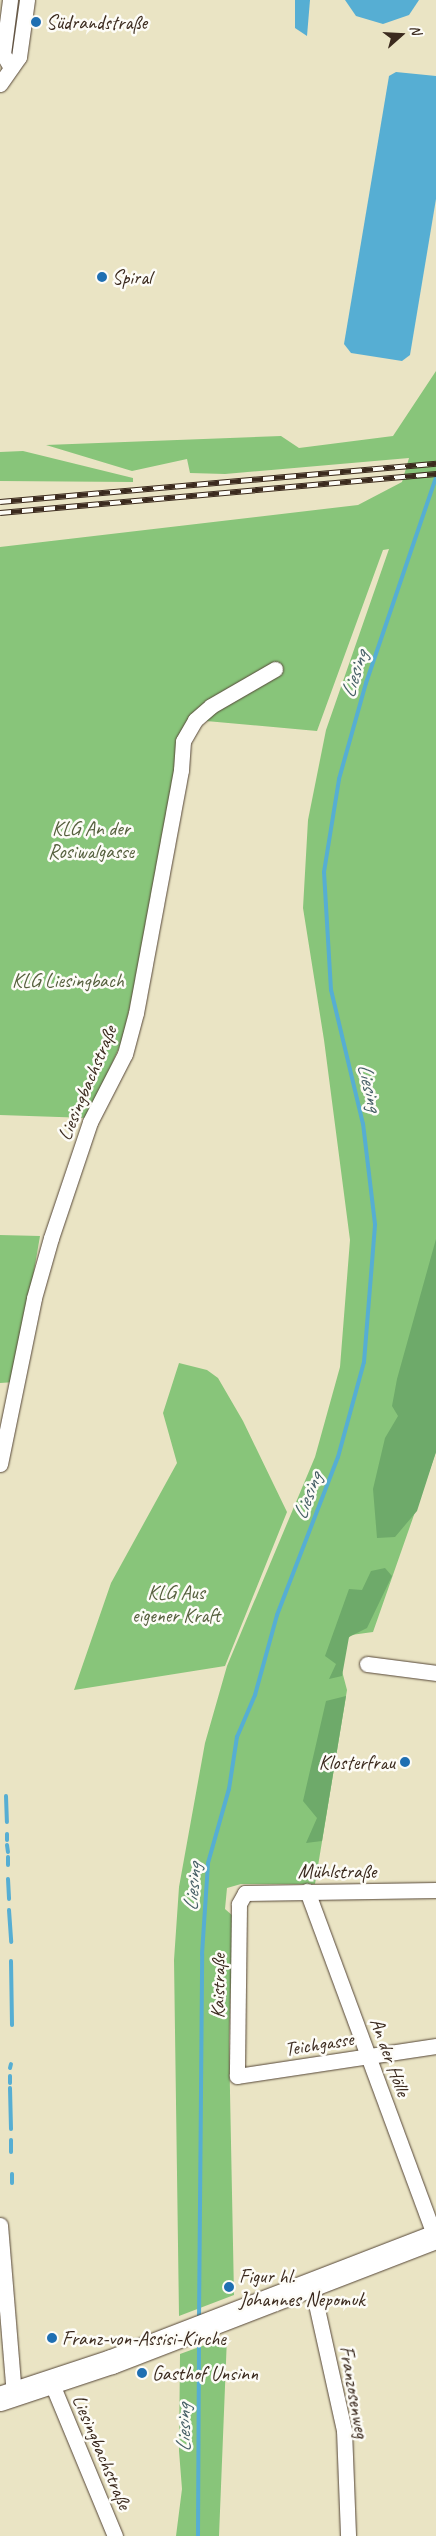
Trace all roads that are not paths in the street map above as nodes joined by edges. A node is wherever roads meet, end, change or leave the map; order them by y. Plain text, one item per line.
1 (10, 0) edge
2 (27, 0) edge
3 (4, 77) edge
4 (275, 669) dead end
5 (0, 1464) edge
6 (367, 1664) dead end
7 (436, 1673) edge
8 (436, 1890) edge
9 (307, 1891) junction
10 (241, 1897) joint
11 (436, 2046) edge
12 (368, 2056) junction
13 (237, 2076) joint
14 (0, 2225) edge
15 (436, 2237) edge
16 (312, 2286) junction
17 (52, 2384) junction
18 (9, 2392) edge
19 (115, 2536) edge
20 (348, 2536) edge

1 - 3 street
2 - 3 street
4 - 5 street, Liesingbachstraße
6 - 7 street
8 - 9 street, Mühlstraße
9 - 10 street, Mühlstraße
9 - 12 street, An der Hölle
10 - 13 street, Kaistraße
11 - 12 street, Teichgasse
12 - 13 street, Teichgasse
12 - 15 street, An der Hölle
14 - 18 street
15 - 16 main road
16 - 17 main road
16 - 20 street, Franzosenweg
17 - 18 main road
17 - 19 street, Liesingbachstraße

